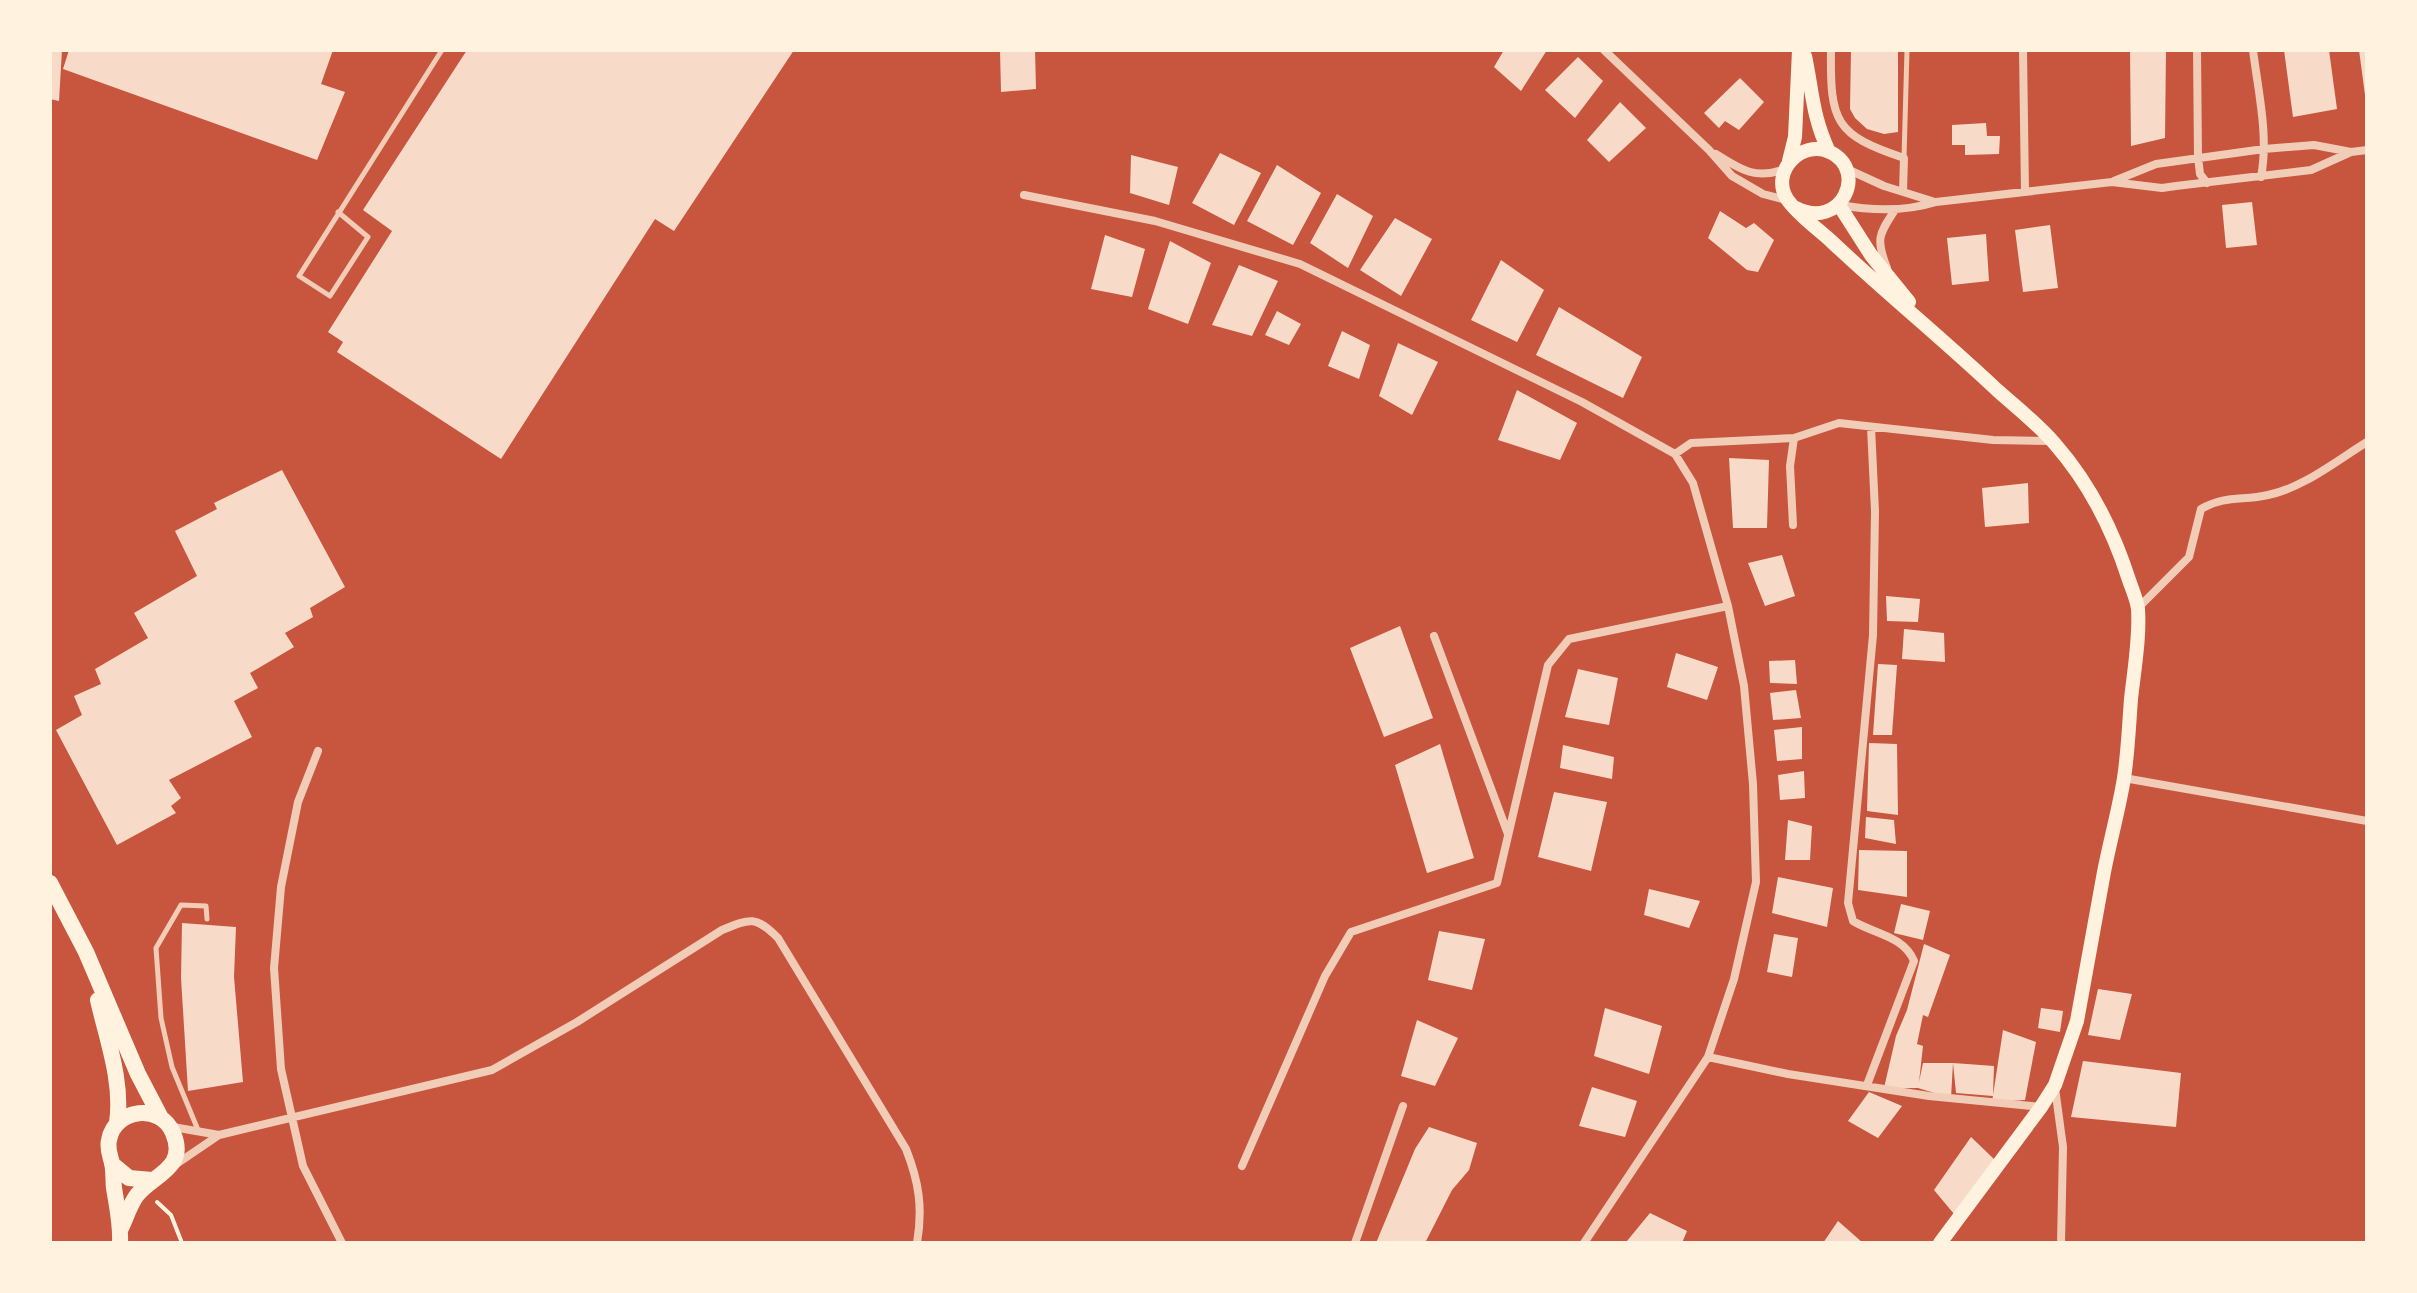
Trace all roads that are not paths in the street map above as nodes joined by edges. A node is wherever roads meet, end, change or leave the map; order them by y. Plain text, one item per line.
1 (442, 50) edge
2 (1604, 50) edge
3 (1802, 50) edge
4 (1831, 50) edge
5 (1907, 50) edge
6 (2023, 50) edge
7 (2197, 50) edge
8 (2253, 50) edge
9 (2264, 149) junction
10 (1709, 150) junction
11 (2367, 150) edge
12 (1829, 152) junction
13 (2351, 152) junction
14 (2198, 157) junction
15 (1904, 158) junction
16 (1787, 165) junction
17 (1844, 167) junction
18 (2261, 177) junction
19 (2112, 182) junction
20 (2207, 183) junction
21 (1903, 192) junction
22 (2025, 192) junction
23 (1024, 195) dead end
24 (1936, 202) junction
25 (1792, 204) junction
26 (1839, 205) junction
27 (1895, 210) junction
28 (338, 212) junction
29 (1892, 280) junction
30 (1931, 328) junction
31 (1871, 427) junction
32 (1794, 438) junction
33 (2053, 441) junction
34 (2367, 442) edge
35 (1675, 454) junction
36 (1793, 525) dead end
37 (1728, 606) junction
38 (2138, 608) junction
39 (1434, 636) dead end
40 (318, 751) dead end
41 (2124, 778) junction
42 (2367, 821) edge
43 (1509, 835) junction
44 (50, 883) edge
45 (207, 919) dead end
46 (86, 952) junction
47 (1708, 1057) junction
48 (1867, 1085) junction
49 (2055, 1085) junction
50 (1403, 1106) dead end
51 (2041, 1107) junction
52 (292, 1116) junction
53 (166, 1122) junction
54 (117, 1123) junction
55 (199, 1131) junction
56 (219, 1135) junction
57 (112, 1164) junction
58 (1242, 1166) dead end
59 (169, 1169) junction
60 (147, 1185) junction
61 (120, 1236) edge
62 (342, 1243) edge
63 (917, 1243) edge
64 (1355, 1243) edge
65 (1584, 1243) edge
66 (1940, 1243) edge
67 (2061, 1243) edge

1 - 28 lane
2 - 10 street
3 - 12 main road
3 - 16 main road
4 - 15 street
5 - 15 lane
6 - 22 street
7 - 14 street
8 - 9 street
9 - 13 street
9 - 14 street
9 - 18 street
10 - 16 street
10 - 25 street
11 - 13 street
12 - 16 main road
12 - 17 main road
13 - 18 street
14 - 19 street
14 - 20 street
15 - 21 street
16 - 25 main road
17 - 21 street
17 - 26 main road
18 - 20 street
19 - 20 street
19 - 22 street
21 - 24 street
22 - 24 street
23 - 35 street
24 - 27 street
25 - 26 main road
25 - 30 main road
26 - 27 street
26 - 29 main road
27 - 29 street
28 - 28 lane
29 - 30 main road
30 - 33 main road
31 - 32 street
31 - 33 street
31 - 48 street
32 - 35 street
32 - 36 street
33 - 38 main road
34 - 38 street
35 - 37 street
37 - 43 street
37 - 47 street
38 - 41 main road
39 - 43 street
40 - 52 street
41 - 42 street
41 - 49 main road
43 - 58 street
44 - 46 main road
45 - 55 lane
46 - 53 main road
46 - 54 main road
47 - 48 street
47 - 65 street
48 - 51 street
49 - 51 main road
49 - 67 street
50 - 64 street
51 - 66 main road
52 - 56 street
52 - 62 street
52 - 63 street
53 - 54 main road
53 - 55 street
53 - 59 main road
54 - 57 main road
55 - 56 street
56 - 59 street
57 - 60 main road
57 - 61 main road
59 - 60 main road
60 - 61 main road

